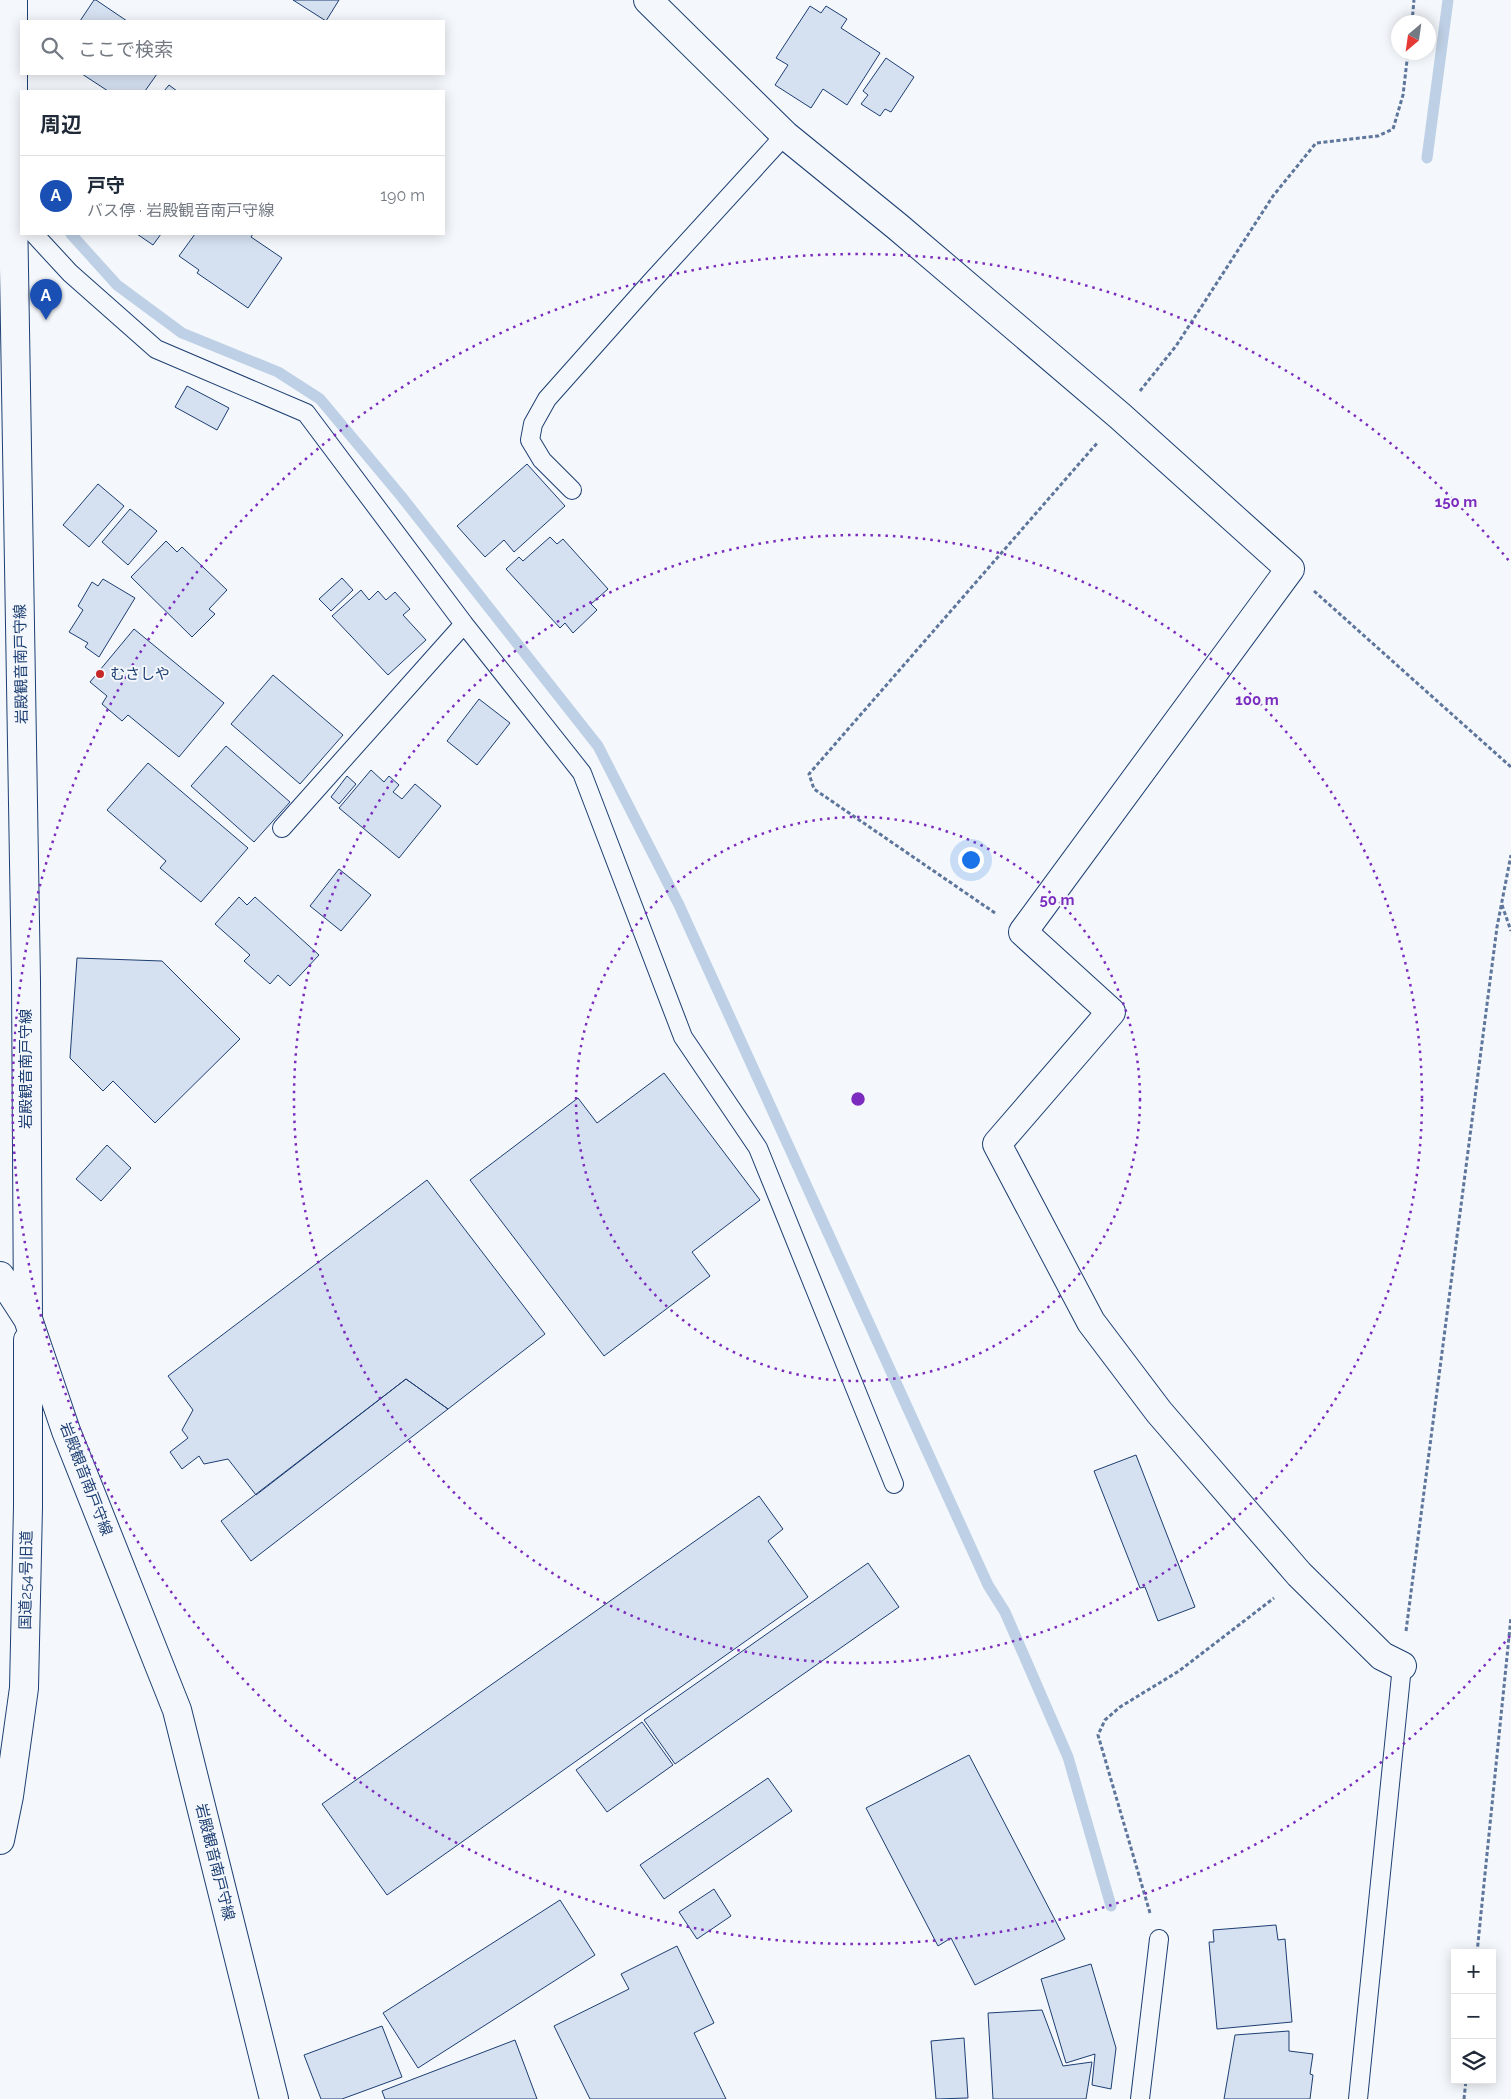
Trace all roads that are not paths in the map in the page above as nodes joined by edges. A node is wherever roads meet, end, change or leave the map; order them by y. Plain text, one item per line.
1 (12, 0) edge
2 (648, 0) edge
3 (785, 135) junction
4 (11, 209) edge
5 (35, 235) edge
6 (572, 490) dead end
7 (464, 624) junction
8 (282, 828) dead end
9 (0, 1276) edge
10 (28, 1319) junction
11 (894, 1484) dead end
12 (1402, 1666) joint
13 (0, 1840) edge
14 (1159, 1940) road end
15 (274, 2099) edge
16 (1140, 2099) edge
17 (1358, 2099) edge

1 - 4 street, 岩殿観音南戸守線
2 - 3 street
3 - 6 lane
3 - 12 street
4 - 10 street, 岩殿観音南戸守線
5 - 7 lane
7 - 8 lane
7 - 11 lane
9 - 10 street
10 - 13 street, 国道254号旧道
10 - 15 street, 岩殿観音南戸守線
12 - 17 lane
14 - 16 lane

